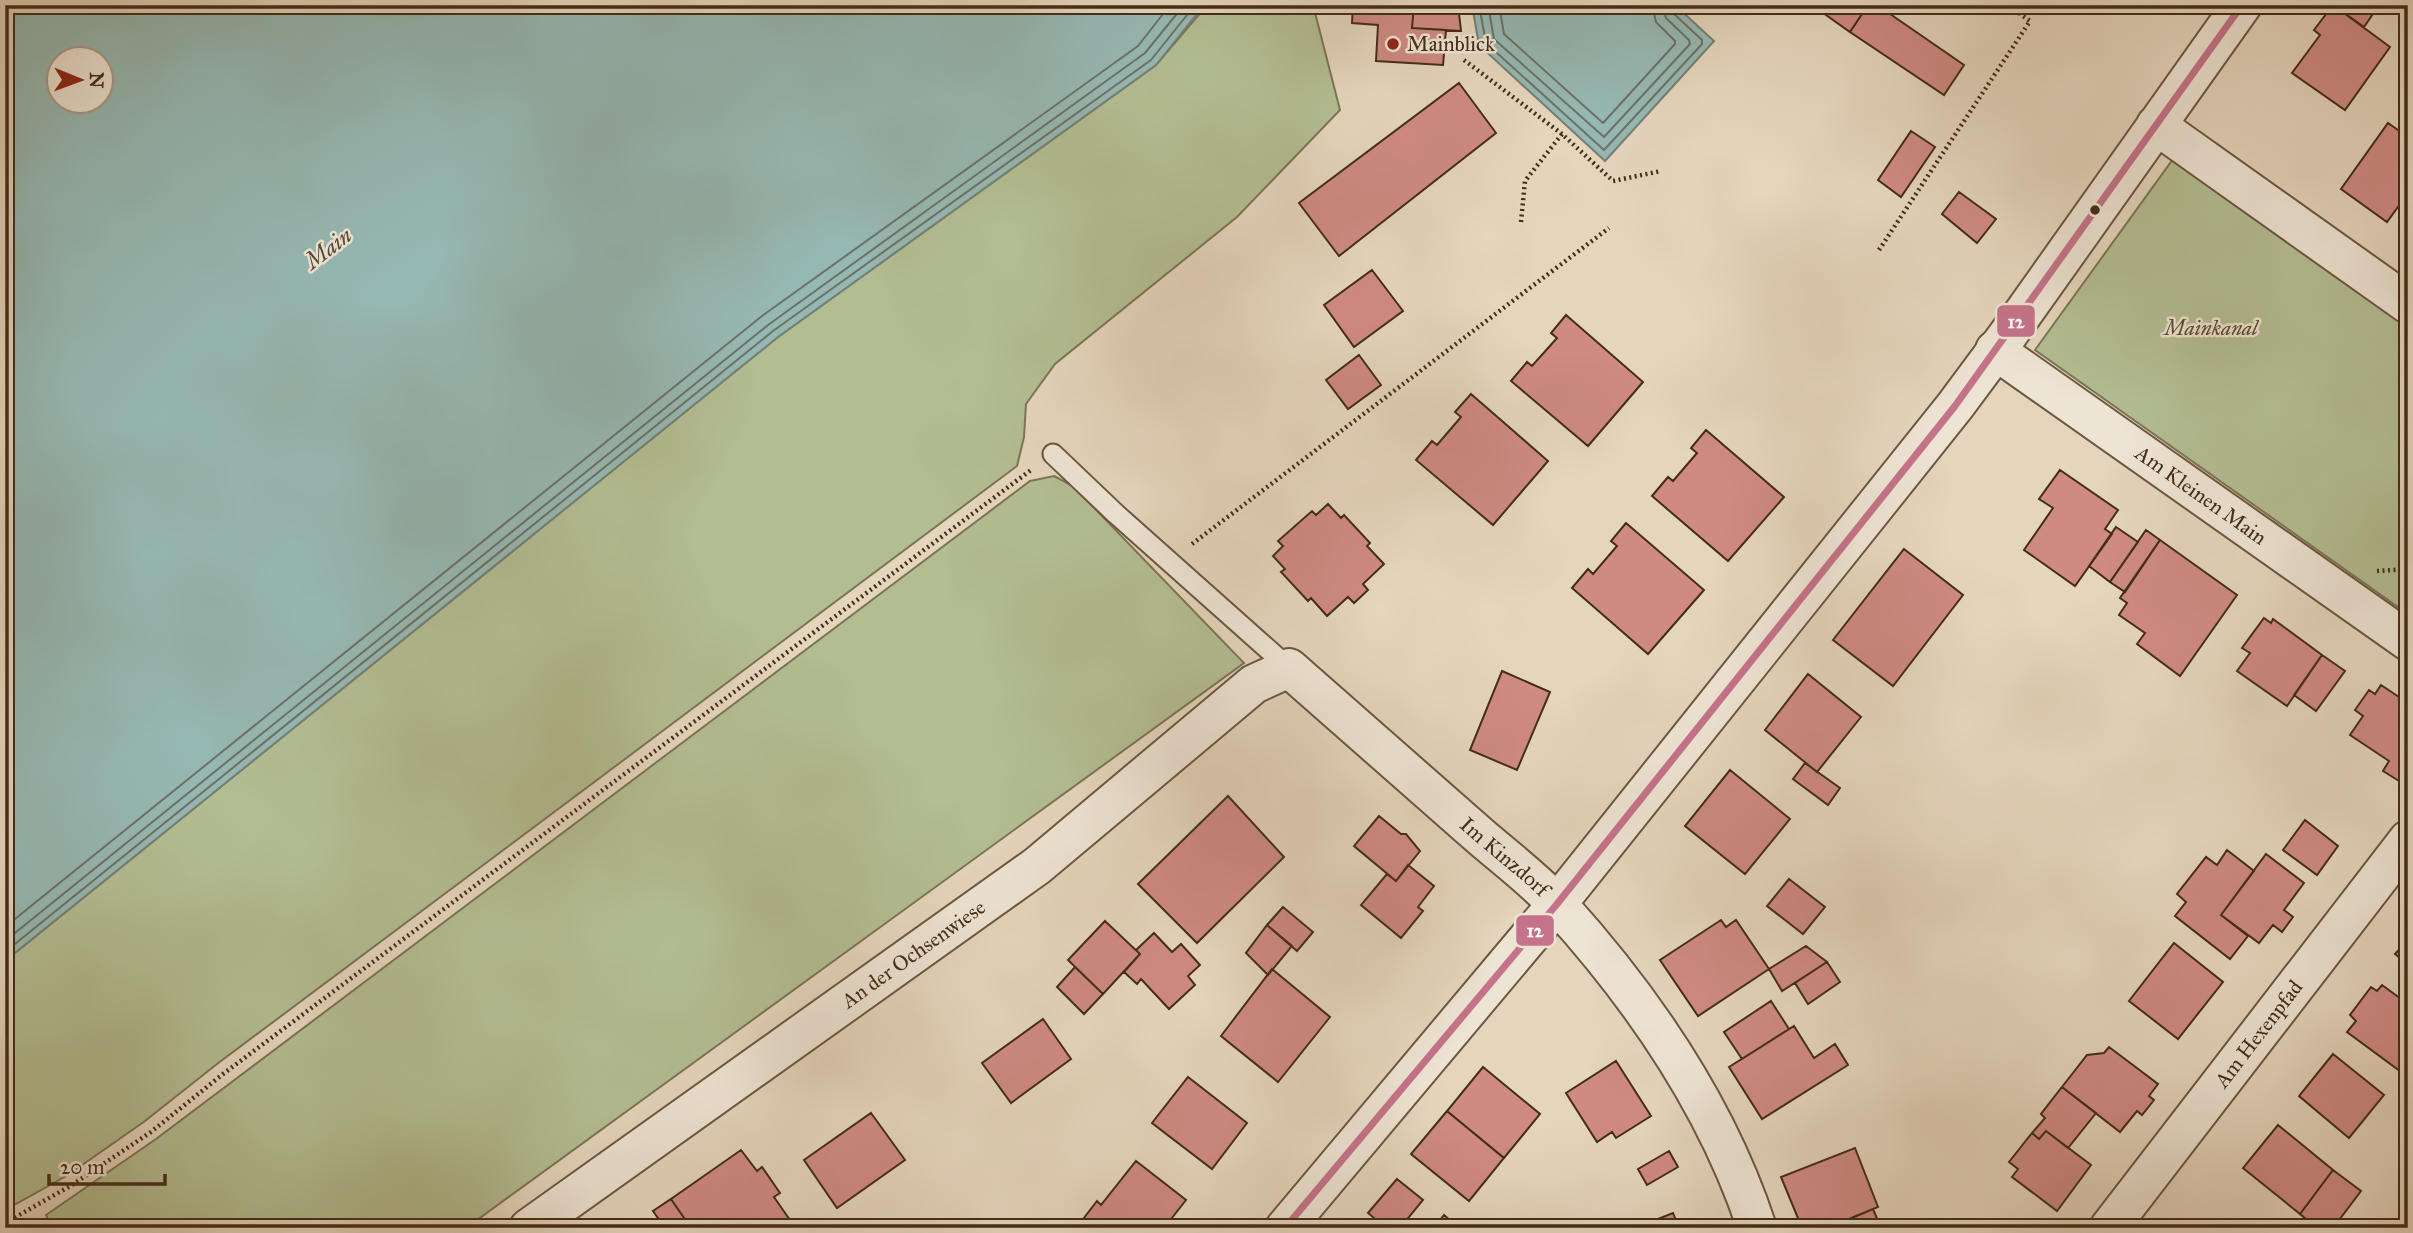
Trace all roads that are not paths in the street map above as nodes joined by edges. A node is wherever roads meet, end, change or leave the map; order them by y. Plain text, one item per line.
1 (2242, 5) edge
2 (2156, 125) junction
3 (2408, 304) edge
4 (1996, 350) junction
5 (1053, 454) road end
6 (2408, 641) edge
7 (1289, 668) junction
8 (2408, 840) edge
9 (1557, 904) junction
10 (529, 1228) edge
11 (1284, 1228) edge
12 (1757, 1228) edge
13 (2109, 1228) edge

1 - 2 street
2 - 3 street
2 - 4 street
4 - 6 street, Am Kleinen Main
4 - 9 street
5 - 7 lane
7 - 9 street, Im Kinzdorf
7 - 10 street, An der Ochsenwiese
8 - 13 street, Am Hexenpfad
9 - 11 street
9 - 12 street, Im Kinzdorf

